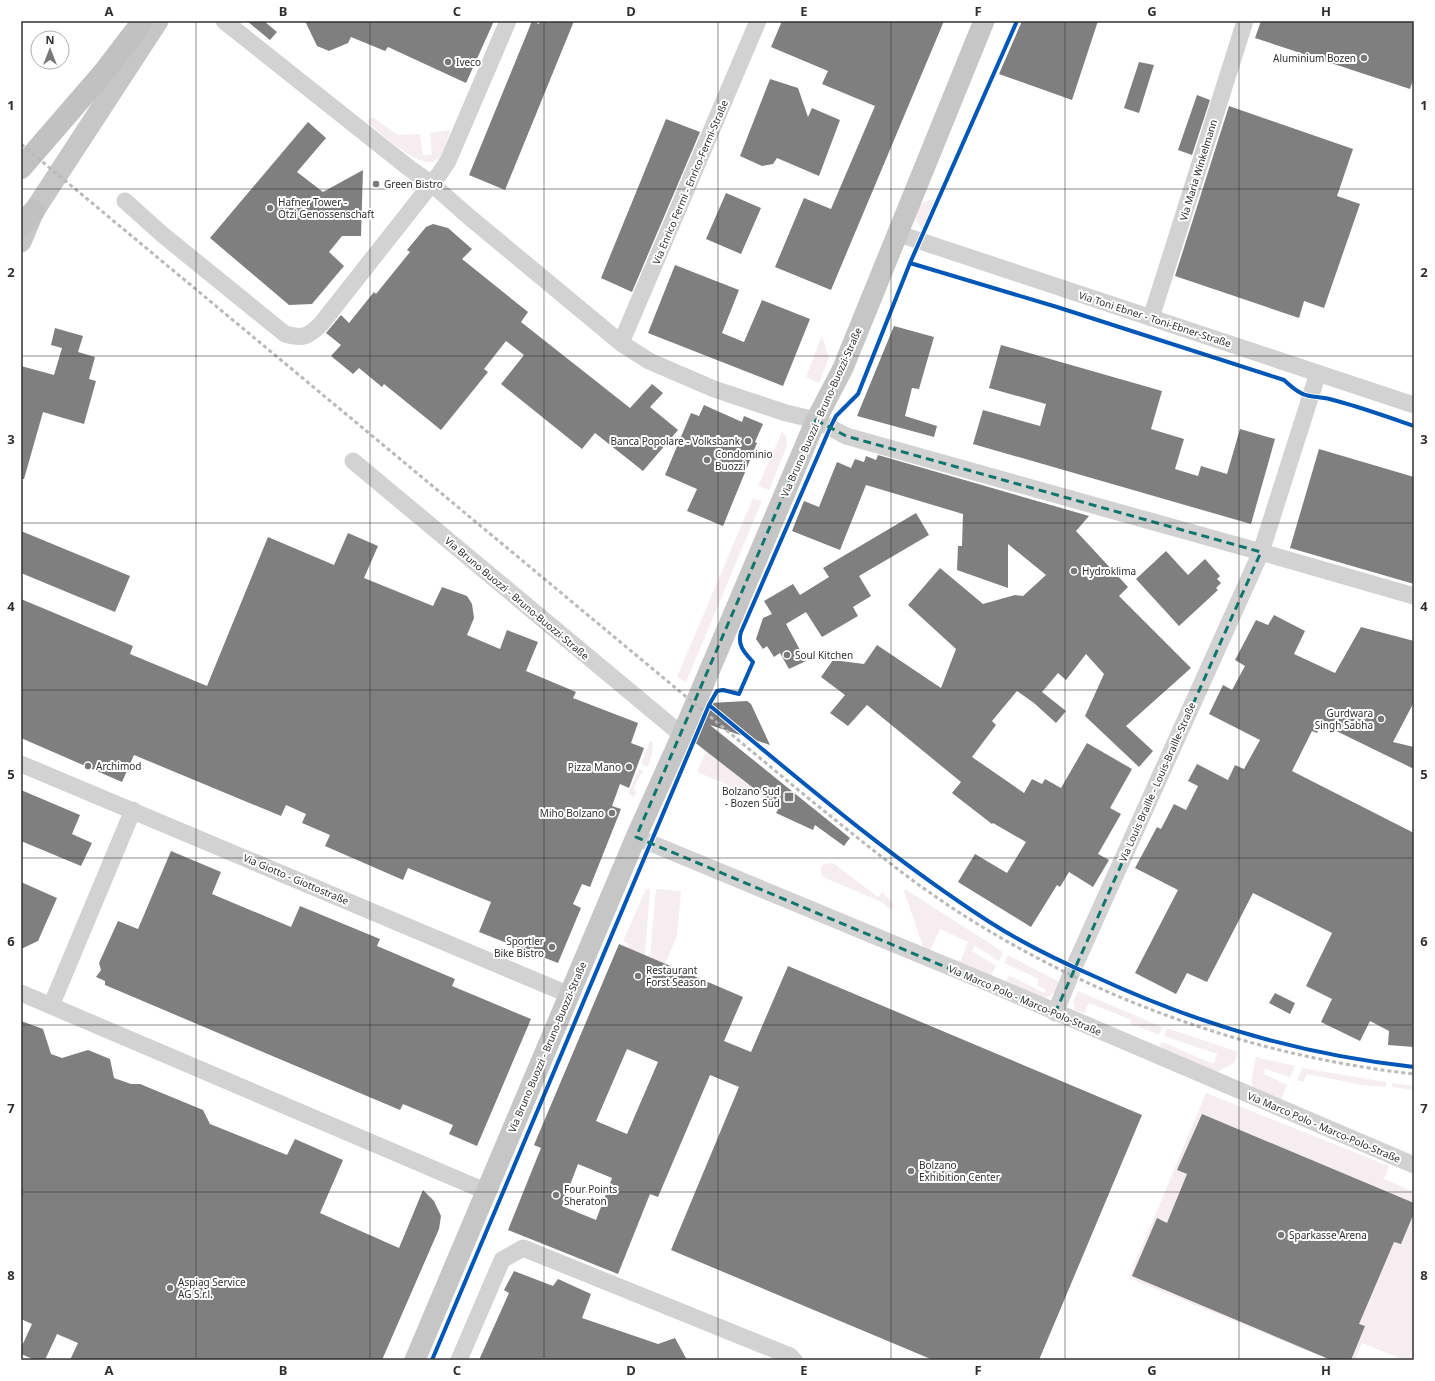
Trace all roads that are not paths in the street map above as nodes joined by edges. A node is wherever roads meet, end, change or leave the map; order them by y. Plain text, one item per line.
1 (143, 21) edge
2 (158, 21) edge
3 (224, 21) edge
4 (508, 21) edge
5 (758, 21) edge
6 (984, 21) edge
7 (1245, 21) edge
8 (21, 168) edge
9 (433, 185) junction
10 (125, 201) dead end
11 (27, 218) edge
12 (896, 233) junction
13 (21, 242) edge
14 (1151, 318) junction
15 (622, 343) junction
16 (1318, 373) junction
17 (1414, 405) edge
18 (816, 420) junction
19 (353, 461) dead end
20 (1261, 552) junction
21 (1414, 596) edge
22 (682, 735) junction
23 (21, 764) edge
24 (134, 810) junction
25 (636, 837) junction
26 (21, 993) edge
27 (570, 995) junction
28 (51, 1006) junction
29 (1055, 1013) junction
30 (1414, 1165) edge
31 (485, 1191) junction
32 (415, 1360) edge
33 (459, 1360) edge
34 (794, 1360) edge

1 - 8 highway
2 - 11 main road
3 - 9 street
4 - 9 street
5 - 15 street, Via Enrico Fermi - Enrico-Fermi-Straße
6 - 12 main road, Via Bruno Buozzi - Bruno-Buozzi-Straße
7 - 14 street, Via Maria Winkelmann
9 - 10 street
9 - 15 street
11 - 13 main road
12 - 14 street, Via Toni Ebner - Toni-Ebner-Straße
12 - 18 main road, Via Bruno Buozzi - Bruno-Buozzi-Straße
14 - 16 street, Via Toni Ebner - Toni-Ebner-Straße
15 - 18 street
16 - 17 street, Via Toni Ebner - Toni-Ebner-Straße
16 - 20 street, Via Louis Braille - Louis-Braille-Straße
18 - 20 street
18 - 22 main road, Via Bruno Buozzi - Bruno-Buozzi-Straße
19 - 22 street, Via Bruno Buozzi - Bruno-Buozzi-Straße
20 - 21 street
20 - 29 street, Via Louis Braille - Louis-Braille-Straße
22 - 25 main road, Via Bruno Buozzi - Bruno-Buozzi-Straße
23 - 24 street, Via Giotto - Giottostraße
24 - 27 street, Via Giotto - Giottostraße
24 - 28 street
25 - 27 main road, Via Bruno Buozzi - Bruno-Buozzi-Straße
25 - 29 street, Via Marco Polo - Marco-Polo-Straße
26 - 28 street
27 - 31 main road, Via Bruno Buozzi - Bruno-Buozzi-Straße
28 - 31 street
29 - 30 street, Via Marco Polo - Marco-Polo-Straße
31 - 32 main road, Via Bruno Buozzi - Bruno-Buozzi-Straße
33 - 34 street

